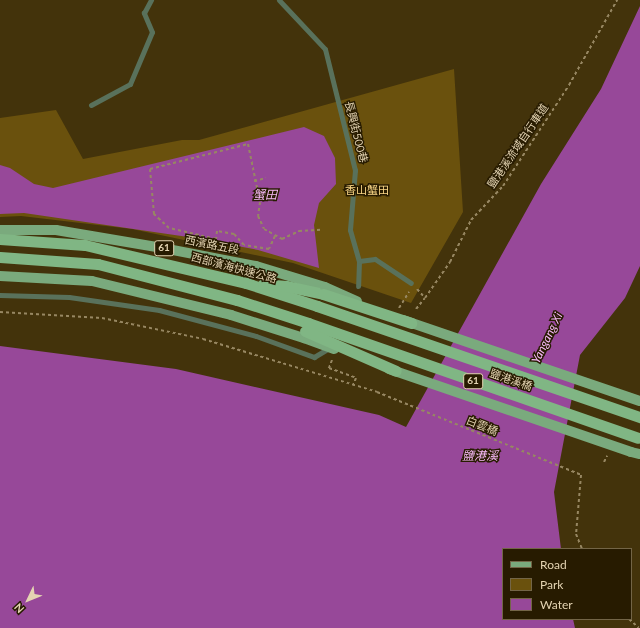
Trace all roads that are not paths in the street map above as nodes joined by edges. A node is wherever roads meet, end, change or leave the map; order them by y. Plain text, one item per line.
1 (150, 0) edge
2 (279, 0) edge
3 (91, 105) dead end
4 (0, 230) edge
5 (0, 239) edge
6 (0, 257) edge
7 (359, 261) junction
8 (0, 276) edge
9 (246, 283) junction
10 (411, 283) road end
11 (358, 286) dead end
12 (324, 291) junction
13 (0, 295) edge
14 (317, 306) joint
15 (411, 323) joint
16 (306, 331) junction
17 (340, 341) dead end
18 (396, 371) joint
19 (640, 401) edge
20 (640, 417) edge
21 (639, 438) edge
22 (635, 453) edge

1 - 3 lane
2 - 7 lane, 長興街500巷
4 - 12 main road, 西濱路五段 / 61
5 - 9 highway, 西部濱海快速公路 / 61
6 - 16 highway, 61
7 - 10 lane
7 - 11 lane, 長興街500巷
8 - 16 main road, 61
9 - 12 highway
9 - 14 highway, 西部濱海快速公路 / 61
12 - 15 highway, bridge
13 - 17 lane
14 - 20 highway, 鹽港溪橋 / 61, bridge
15 - 19 main road, 鹽港溪橋, bridge
16 - 18 highway, bridge
16 - 21 highway, 鹽港溪橋 / 61, bridge
18 - 22 main road, 61, bridge

